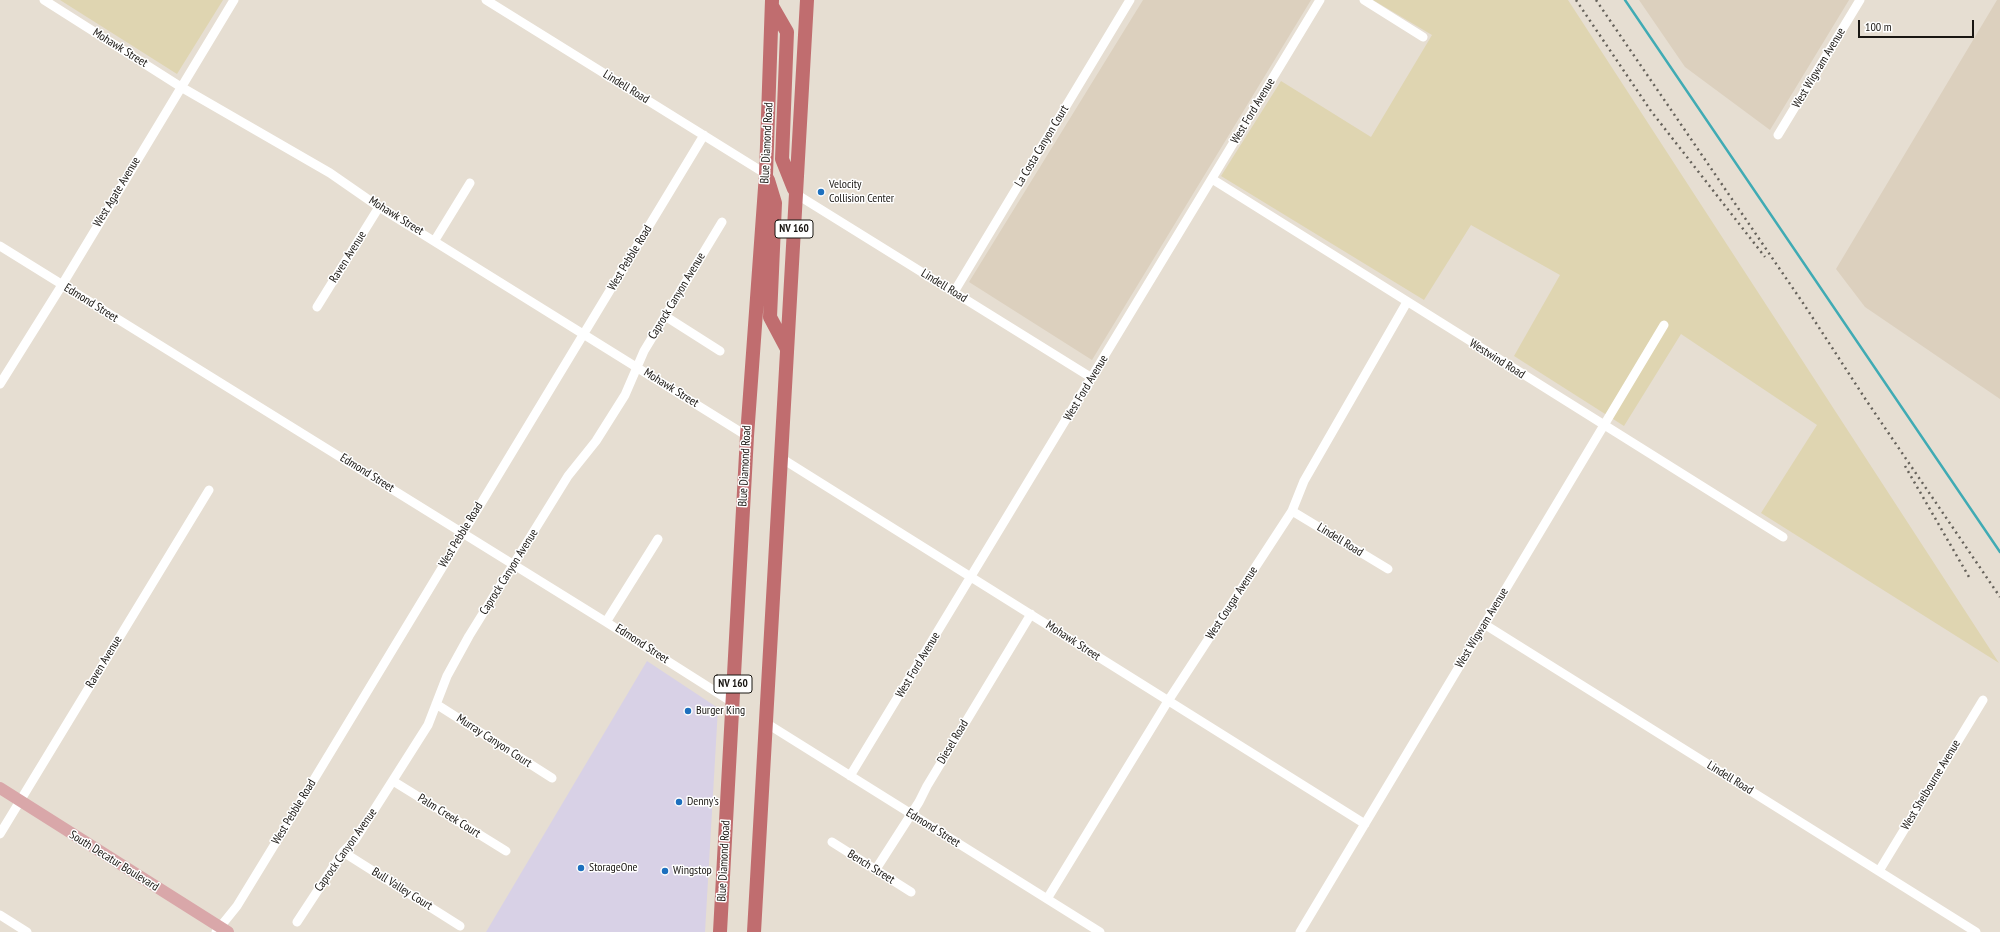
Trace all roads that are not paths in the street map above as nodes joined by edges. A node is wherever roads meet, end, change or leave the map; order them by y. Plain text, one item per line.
1 (44, 0) edge
2 (234, 0) edge
3 (486, 0) edge
4 (807, 0) edge
5 (1130, 0) edge
6 (1320, 0) edge
7 (1364, 0) edge
8 (1860, 0) edge
9 (772, 3) edge
10 (1423, 37) dead end
11 (182, 87) junction
12 (704, 135) junction
13 (1778, 135) dead end
14 (766, 174) junction
15 (1212, 179) junction
16 (470, 183) dead end
17 (796, 194) junction
18 (379, 206) junction
19 (722, 222) dead end
20 (435, 240) junction
21 (0, 246) edge
22 (62, 285) junction
23 (954, 292) junction
24 (1407, 302) junction
25 (317, 307) dead end
26 (665, 316) junction
27 (1664, 325) dead end
28 (585, 334) junction
29 (787, 350) junction
30 (720, 351) dead end
31 (636, 366) junction
32 (1092, 378) junction
33 (0, 384) edge
34 (1604, 426) junction
35 (747, 436) junction
36 (781, 458) junction
37 (209, 490) dead end
38 (1292, 511) junction
39 (462, 532) junction
40 (1782, 537) dead end
41 (658, 539) dead end
42 (514, 564) junction
43 (1388, 569) dead end
44 (971, 577) junction
45 (1031, 614) junction
46 (606, 622) junction
47 (1484, 624) junction
48 (1983, 700) dead end
49 (1168, 701) junction
50 (732, 702) junction
51 (436, 704) junction
52 (766, 723) junction
53 (850, 776) junction
54 (552, 778) dead end
55 (393, 781) junction
56 (0, 788) edge
57 (20, 801) junction
58 (910, 814) junction
59 (1365, 824) junction
60 (0, 834) edge
61 (832, 842) dead end
62 (343, 852) junction
63 (506, 852) dead end
64 (876, 869) junction
65 (1879, 871) junction
66 (911, 892) dead end
67 (1048, 899) junction
68 (0, 915) edge
69 (297, 922) dead end
70 (460, 926) dead end
71 (221, 930) edge
72 (27, 932) edge
73 (720, 932) edge
74 (754, 932) edge
75 (1100, 932) edge
76 (1300, 932) edge
77 (1976, 932) edge

1 - 11 street, Mohawk Street
2 - 11 street, West Agate Avenue
3 - 12 street, Lindell Road
4 - 17 highway, NV 160
5 - 23 street, La Costa Canyon Court
6 - 15 street, West Ford Avenue
7 - 10 street
8 - 13 street, West Wigwam Avenue
9 - 14 highway, Blue Diamond Road / NV 160
9 - 17 highway
11 - 18 street, Mohawk Street
11 - 22 street, West Agate Avenue
12 - 14 street, Lindell Road
12 - 28 street, West Pebble Road
14 - 29 highway
14 - 35 highway, Blue Diamond Road / NV 160
15 - 24 street, Westwind Road
15 - 32 street, West Ford Avenue
16 - 20 street
17 - 23 street, Lindell Road
17 - 29 highway, NV 160
18 - 20 street, Mohawk Street
18 - 25 street, Raven Avenue
19 - 26 street, Caprock Canyon Avenue
20 - 28 street, Mohawk Street
21 - 22 street, Edmond Street
22 - 33 street, West Agate Avenue
22 - 39 street, Edmond Street
23 - 32 street, Lindell Road
24 - 34 street, Westwind Road
24 - 38 street, West Cougar Avenue
26 - 30 street
26 - 31 street, Caprock Canyon Avenue
27 - 34 street, West Wigwam Avenue
28 - 31 street, Mohawk Street
28 - 39 street, West Pebble Road
29 - 36 highway, NV 160
31 - 35 street, Mohawk Street
31 - 42 street, Caprock Canyon Avenue
32 - 44 street, West Ford Avenue
34 - 40 street, Westwind Road
34 - 47 street, West Wigwam Avenue
35 - 50 highway, Blue Diamond Road / NV 160
36 - 44 street, Mohawk Street
36 - 52 highway, NV 160
37 - 57 street, Raven Avenue
38 - 43 street, Lindell Road
38 - 49 street, West Cougar Avenue
39 - 42 street, Edmond Street
39 - 71 street, West Pebble Road
41 - 46 street
42 - 46 street, Edmond Street
42 - 51 street, Caprock Canyon Avenue
44 - 45 street, Mohawk Street
44 - 53 street, West Ford Avenue
45 - 49 street, Mohawk Street
45 - 58 street, Diesel Road
46 - 50 street, Edmond Street
47 - 59 street, West Wigwam Avenue
47 - 65 street, Lindell Road
48 - 65 street, West Shelbourne Avenue
49 - 59 street, Mohawk Street
49 - 67 street, West Cougar Avenue
50 - 73 highway, Blue Diamond Road / NV 160
51 - 54 street, Murray Canyon Court
51 - 55 street, Caprock Canyon Avenue
52 - 53 street, Edmond Street
52 - 74 highway, NV 160
53 - 58 street, Edmond Street
55 - 62 street, Caprock Canyon Avenue
55 - 63 street, Palm Creek Court
56 - 57 main road, South Decatur Boulevard
57 - 60 street, Raven Avenue
57 - 71 main road, South Decatur Boulevard
58 - 64 street, Diesel Road
58 - 67 street, Edmond Street
59 - 76 street, West Wigwam Avenue
61 - 64 street, Bench Street
62 - 69 street, Caprock Canyon Avenue
62 - 70 street, Bull Valley Court
64 - 66 street, Bench Street
65 - 77 street, Lindell Road
67 - 75 street, Edmond Street
68 - 72 street

